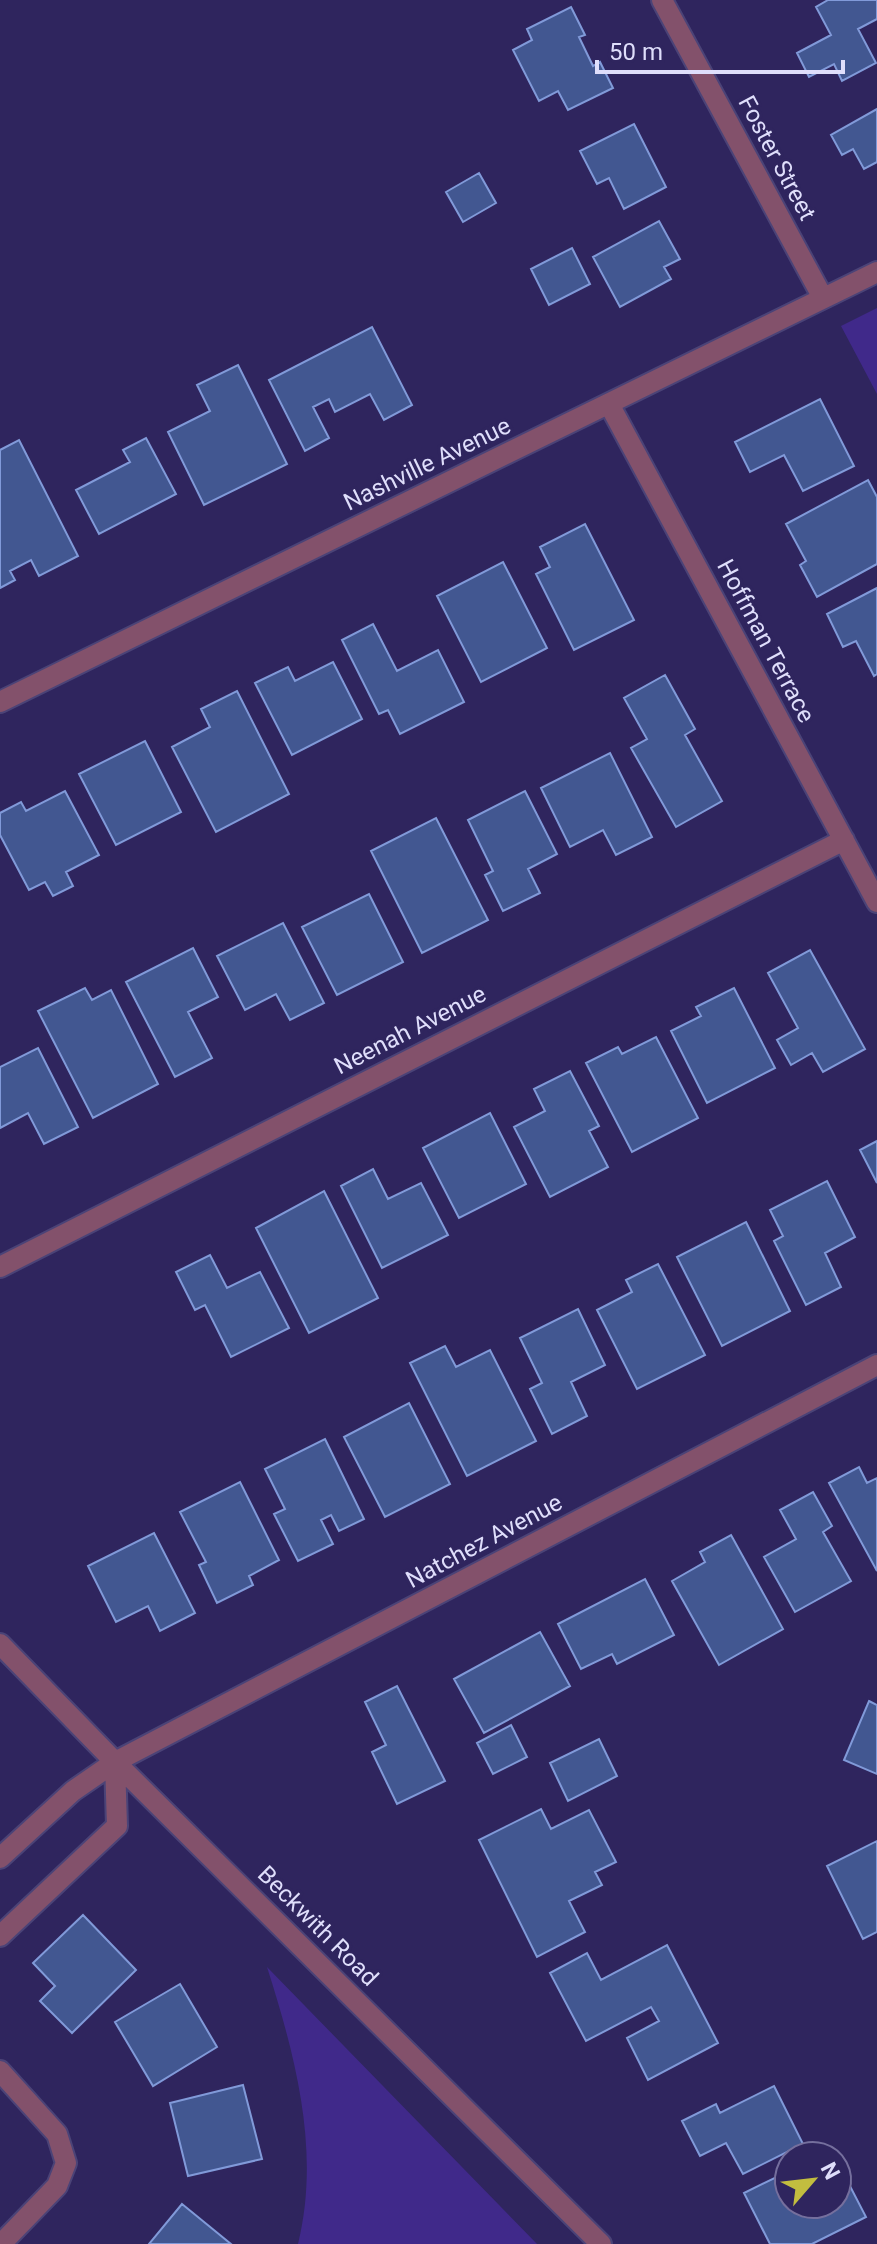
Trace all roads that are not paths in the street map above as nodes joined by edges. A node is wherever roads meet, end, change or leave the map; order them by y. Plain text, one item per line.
1 (662, 0) edge
2 (877, 272) edge
3 (823, 298) junction
4 (609, 404) junction
5 (0, 702) edge
6 (844, 840) junction
7 (877, 902) edge
8 (0, 1267) edge
9 (877, 1365) edge
10 (0, 1644) edge
11 (115, 1762) junction
12 (0, 1858) edge
13 (0, 1936) edge
14 (0, 2071) edge
15 (1, 2244) edge
16 (601, 2244) edge

1 - 3 street, Foster Street
2 - 3 street, Nashville Avenue
3 - 4 street, Nashville Avenue
4 - 5 street, Nashville Avenue
4 - 6 street, Hoffman Terrace
6 - 7 street, Hoffman Terrace
6 - 8 street, Neenah Avenue
9 - 11 street, Natchez Avenue
10 - 11 street, Beckwith Road
11 - 12 street, Natchez Avenue
11 - 13 street
11 - 16 street, Beckwith Road
14 - 15 street

